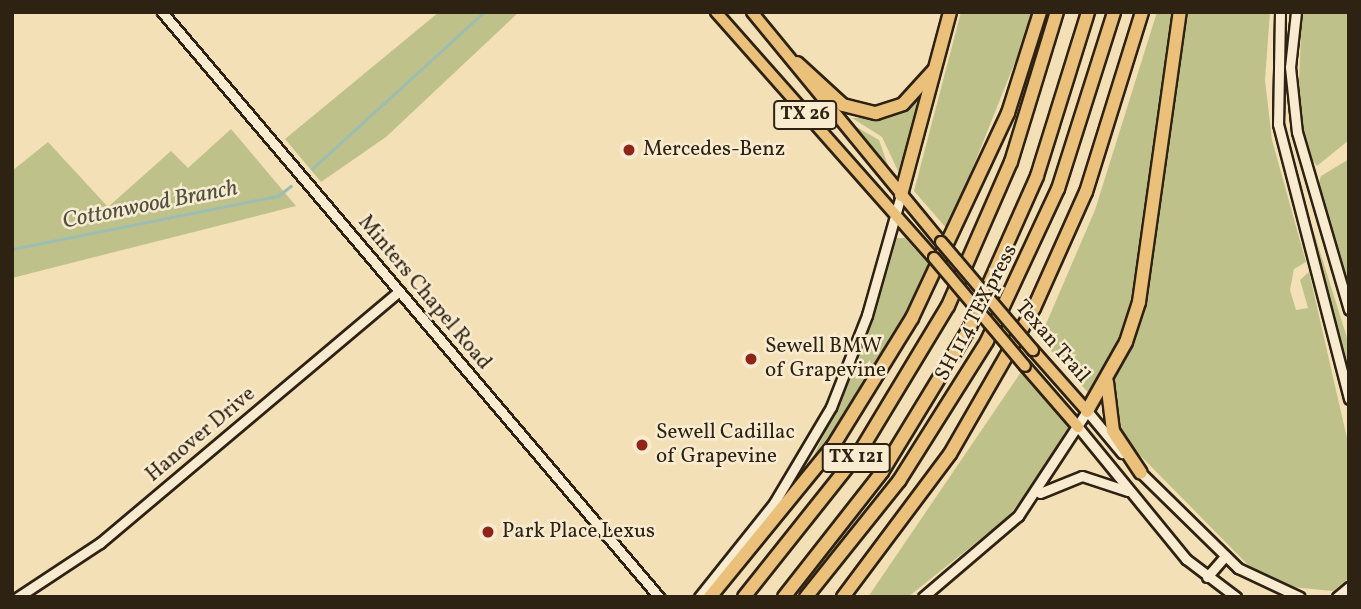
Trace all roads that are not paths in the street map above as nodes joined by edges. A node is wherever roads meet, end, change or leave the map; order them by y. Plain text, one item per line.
1 (162, 12) edge
2 (716, 12) edge
3 (752, 12) edge
4 (950, 12) edge
5 (1040, 12) edge
6 (1057, 12) edge
7 (1088, 12) edge
8 (1114, 12) edge
9 (1142, 12) edge
10 (1180, 12) edge
11 (1280, 12) edge
12 (1296, 12) edge
13 (797, 63) junction
14 (935, 68) junction
15 (901, 195) junction
16 (897, 214) junction
17 (399, 291) junction
18 (1349, 310) edge
19 (1107, 380) junction
20 (1349, 399) edge
21 (1087, 411) junction
22 (1077, 427) junction
23 (1141, 473) junction
24 (1136, 496) junction
25 (1031, 500) junction
26 (1225, 556) junction
27 (1207, 577) junction
28 (1349, 587) edge
29 (18, 597) edge
30 (659, 597) edge
31 (699, 597) edge
32 (710, 597) edge
33 (744, 597) edge
34 (784, 597) edge
35 (806, 597) edge
36 (843, 597) edge
37 (923, 597) edge
38 (1236, 597) edge
39 (1300, 597) edge
40 (1337, 597) edge

1 - 17 main road, Minters Chapel Road
2 - 16 main road, Texan Trail / TX 26
3 - 13 main road, Texan Trail / TX 26
4 - 14 highway
5 - 32 highway
6 - 33 highway, TX 121
7 - 34 highway, SH 114 TEXpress
8 - 35 highway, SH 114 TEXpress
9 - 36 highway
10 - 19 highway
11 - 20 main road
12 - 18 main road
13 - 14 highway
13 - 15 main road, Texan Trail / TX 26
14 - 15 highway
15 - 16 main road
15 - 21 main road, Texan Trail / TX 26, bridge
16 - 22 main road, Texan Trail, bridge
16 - 31 main road
17 - 29 main road, Hanover Drive
17 - 30 main road, Minters Chapel Road
19 - 21 highway
19 - 23 highway
21 - 22 main road
21 - 23 main road, Texan Trail
22 - 24 main road, Texan Trail
22 - 25 main road
23 - 26 main road, Texan Trail
24 - 25 main road
24 - 27 main road, Texan Trail
25 - 37 main road
26 - 27 main road
26 - 39 main road, Texan Trail
27 - 38 main road, Texan Trail
28 - 40 main road

